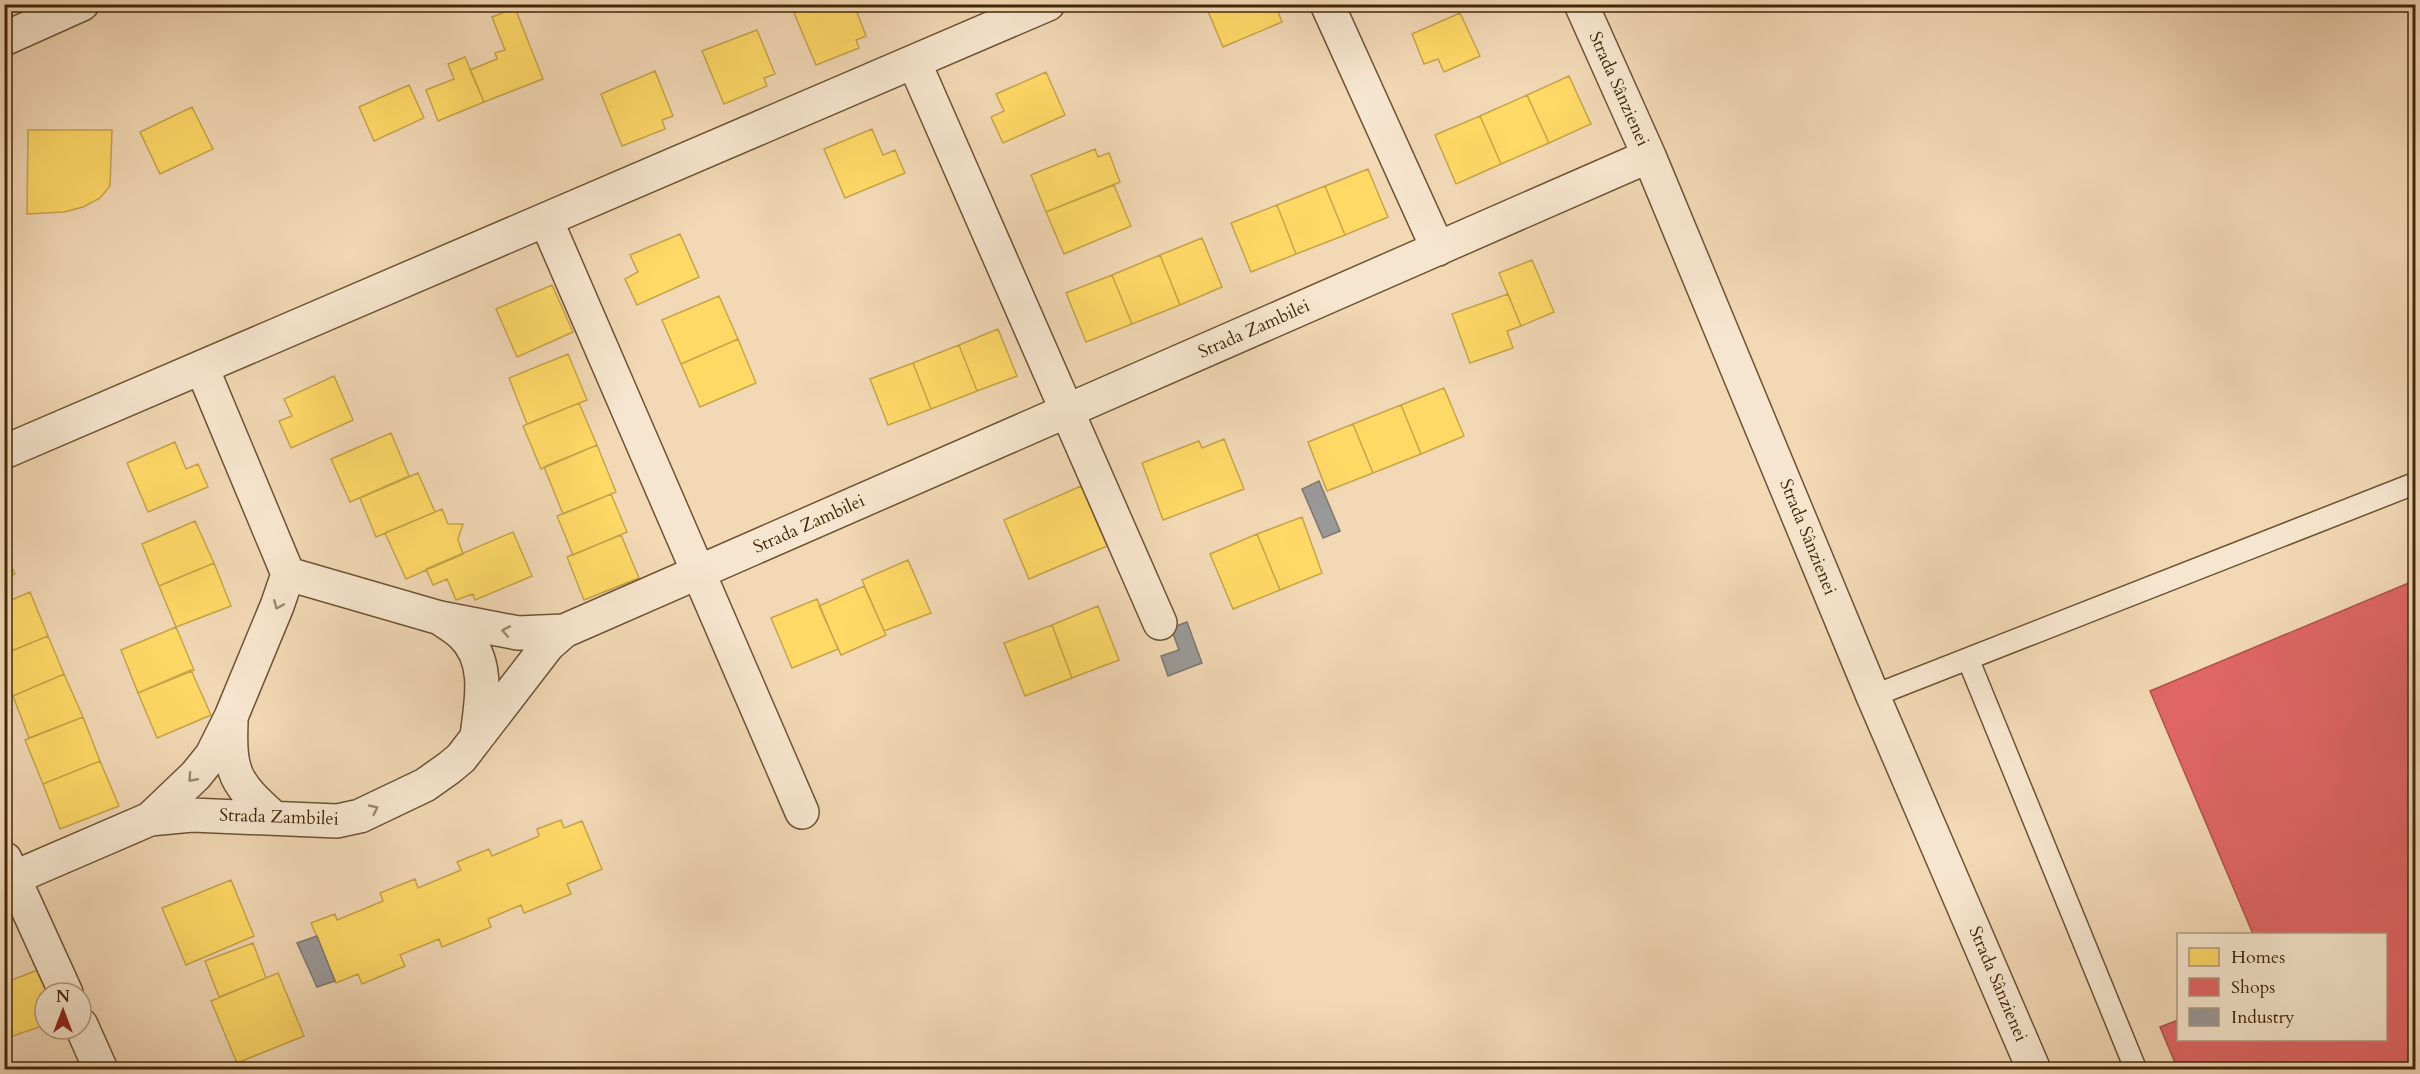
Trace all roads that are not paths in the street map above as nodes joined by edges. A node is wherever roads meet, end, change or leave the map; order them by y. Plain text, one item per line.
1 (82, 4) edge
2 (1048, 4) edge
3 (1327, 4) edge
4 (1581, 4) edge
5 (30, 15) edge
6 (4, 39) edge
7 (914, 62) junction
8 (1649, 156) junction
9 (546, 220) junction
10 (1438, 249) junction
11 (202, 368) junction
12 (1067, 411) junction
13 (4, 452) edge
14 (2415, 483) edge
15 (699, 572) junction
16 (288, 574) junction
17 (440, 618) junction
18 (1160, 623) dead end
19 (564, 631) junction
20 (1968, 659) junction
21 (1873, 696) junction
22 (231, 717) junction
23 (476, 738) junction
24 (802, 812) dead end
25 (273, 817) junction
26 (150, 819) junction
27 (8, 872) edge
28 (60, 981) edge
29 (88, 1041) edge
30 (101, 1070) edge
31 (2034, 1070) edge
32 (2136, 1070) edge

1 - 5 street
2 - 7 street
3 - 10 street
4 - 8 street, Strada Sânzienei
5 - 6 street
7 - 9 street
7 - 12 street
8 - 10 street, Strada Zambilei
8 - 21 street, Strada Sânzienei
9 - 11 street
9 - 15 street
10 - 12 street, Strada Zambilei
11 - 13 street
11 - 16 street
12 - 15 street, Strada Zambilei
12 - 18 street
14 - 20 lane
15 - 19 street, Strada Zambilei
15 - 24 street
16 - 17 street
16 -> 22 street
19 -> 17 street
17 - 23 street
19 - 23 street, Strada Zambilei
20 - 21 lane
20 - 32 lane
21 - 31 street, Strada Sânzienei
22 - 25 street
22 -> 26 street
25 -> 23 street, Strada Zambilei
25 - 26 street, Strada Zambilei
26 - 27 street, Strada Zambilei
27 - 28 street
29 - 30 street

